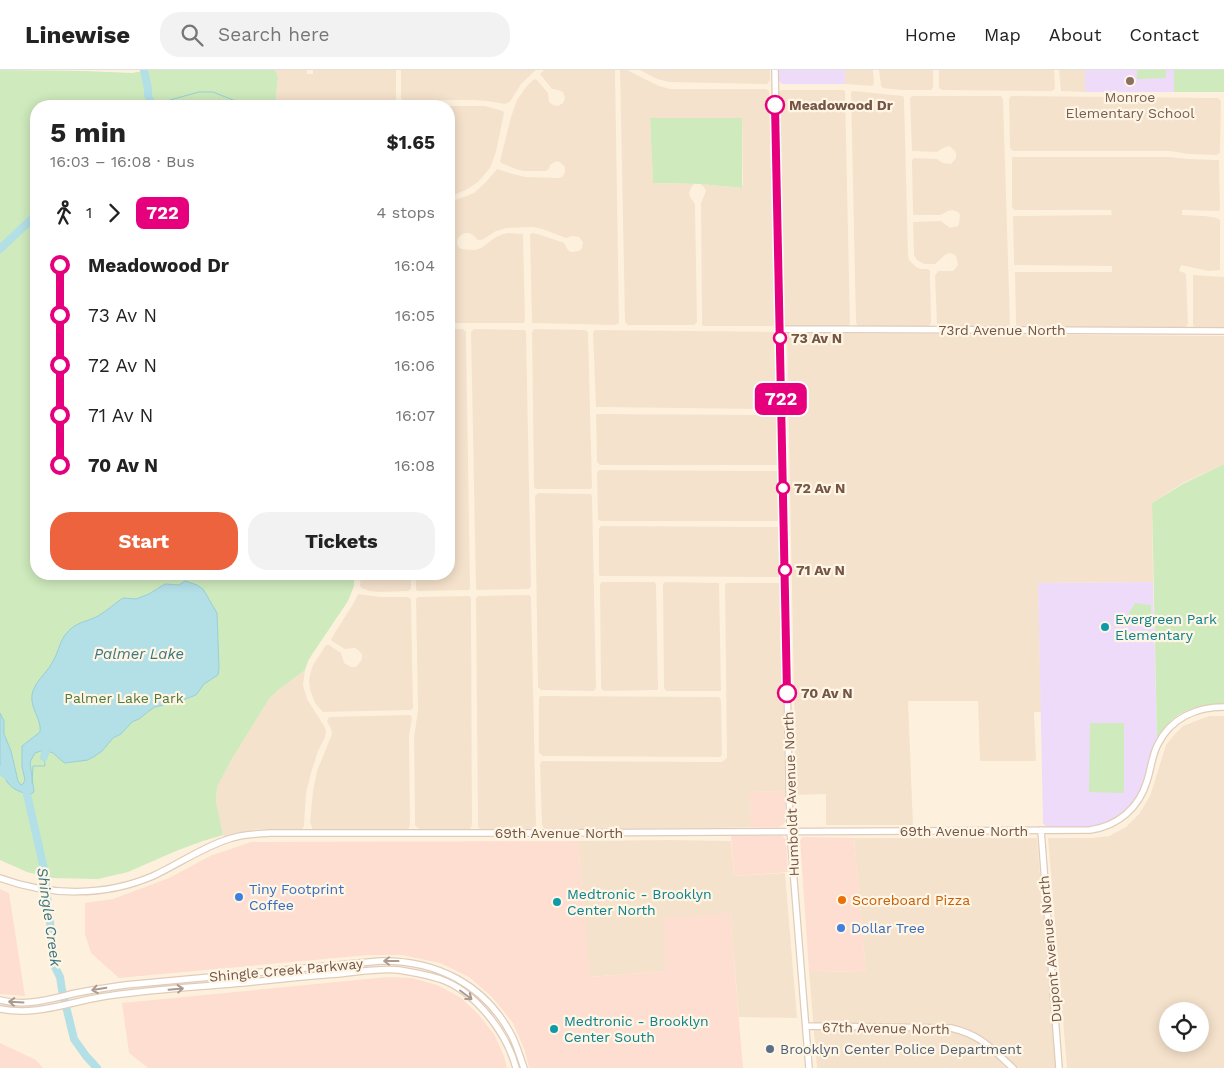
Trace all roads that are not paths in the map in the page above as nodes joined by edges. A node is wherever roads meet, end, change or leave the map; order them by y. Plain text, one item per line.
1 (775, 70) edge
2 (780, 329) junction
3 (1224, 331) edge
4 (1224, 707) edge
5 (1041, 830) junction
6 (790, 831) junction
7 (0, 878) edge
8 (426, 965) junction
9 (422, 974) junction
10 (0, 1000) edge
11 (0, 1009) edge
12 (806, 1026) junction
13 (516, 1068) edge
14 (524, 1068) edge
15 (809, 1068) edge
16 (1012, 1068) edge
17 (1059, 1068) edge

1 - 2 street, Humboldt Avenue North
2 - 3 street, 73rd Avenue North
2 - 6 street, Humboldt Avenue North
4 - 5 street, 69th Avenue North
5 - 6 street, 69th Avenue North
5 - 17 street, Dupont Avenue North
6 - 7 street, 69th Avenue North
6 - 12 street, Humboldt Avenue North
8 - 9 street
8 -> 10 street, Shingle Creek Parkway
8 - 14 street, Shingle Creek Parkway
11 -> 9 street, Shingle Creek Parkway
9 -> 13 street, Shingle Creek Parkway
12 - 15 street, Humboldt Avenue North
12 - 16 street, 67th Avenue North

